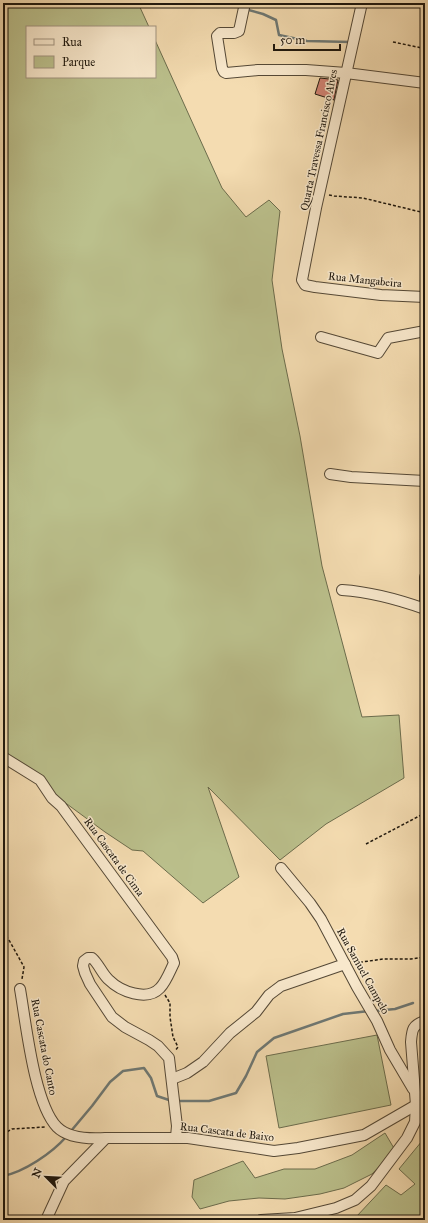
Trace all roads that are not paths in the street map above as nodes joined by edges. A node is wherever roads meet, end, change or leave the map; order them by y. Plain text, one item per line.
1 (245, 3) edge
2 (362, 3) edge
3 (346, 73) junction
4 (425, 83) edge
5 (303, 283) joint
6 (425, 297) edge
7 (425, 332) edge
8 (321, 337) dead end
9 (330, 474) dead end
10 (425, 480) edge
11 (425, 577) edge
12 (425, 586) edge
13 (342, 590) dead end
14 (425, 605) edge
15 (425, 609) edge
16 (3, 757) edge
17 (281, 868) dead end
18 (345, 964) junction
19 (20, 989) road end
20 (425, 1020) edge
21 (172, 1079) junction
22 (414, 1092) junction
23 (420, 1106) edge
24 (176, 1137) junction
25 (106, 1138) junction
26 (46, 1220) edge
27 (261, 1220) edge

1 - 3 street
2 - 3 street, Quarta Travessa Francisco Alves
3 - 4 street
3 - 5 street, Quarta Travessa Francisco Alves
5 - 6 street, Rua Mangabeira
7 - 8 street
9 - 10 street
11 - 12 street
12 - 14 street
13 - 15 street
16 - 21 street, Rua Cascata de Cima
17 - 18 street, Rua Samuel Campelo
18 - 21 street
18 - 22 street, Rua Samuel Campelo
19 - 25 street, Rua Cascata do Canto
20 - 22 street
21 - 24 street
22 - 23 street
23 - 24 street, Rua Cascata de Baixo
23 - 27 street
24 - 25 street, Rua Cascata de Baixo
25 - 26 street

